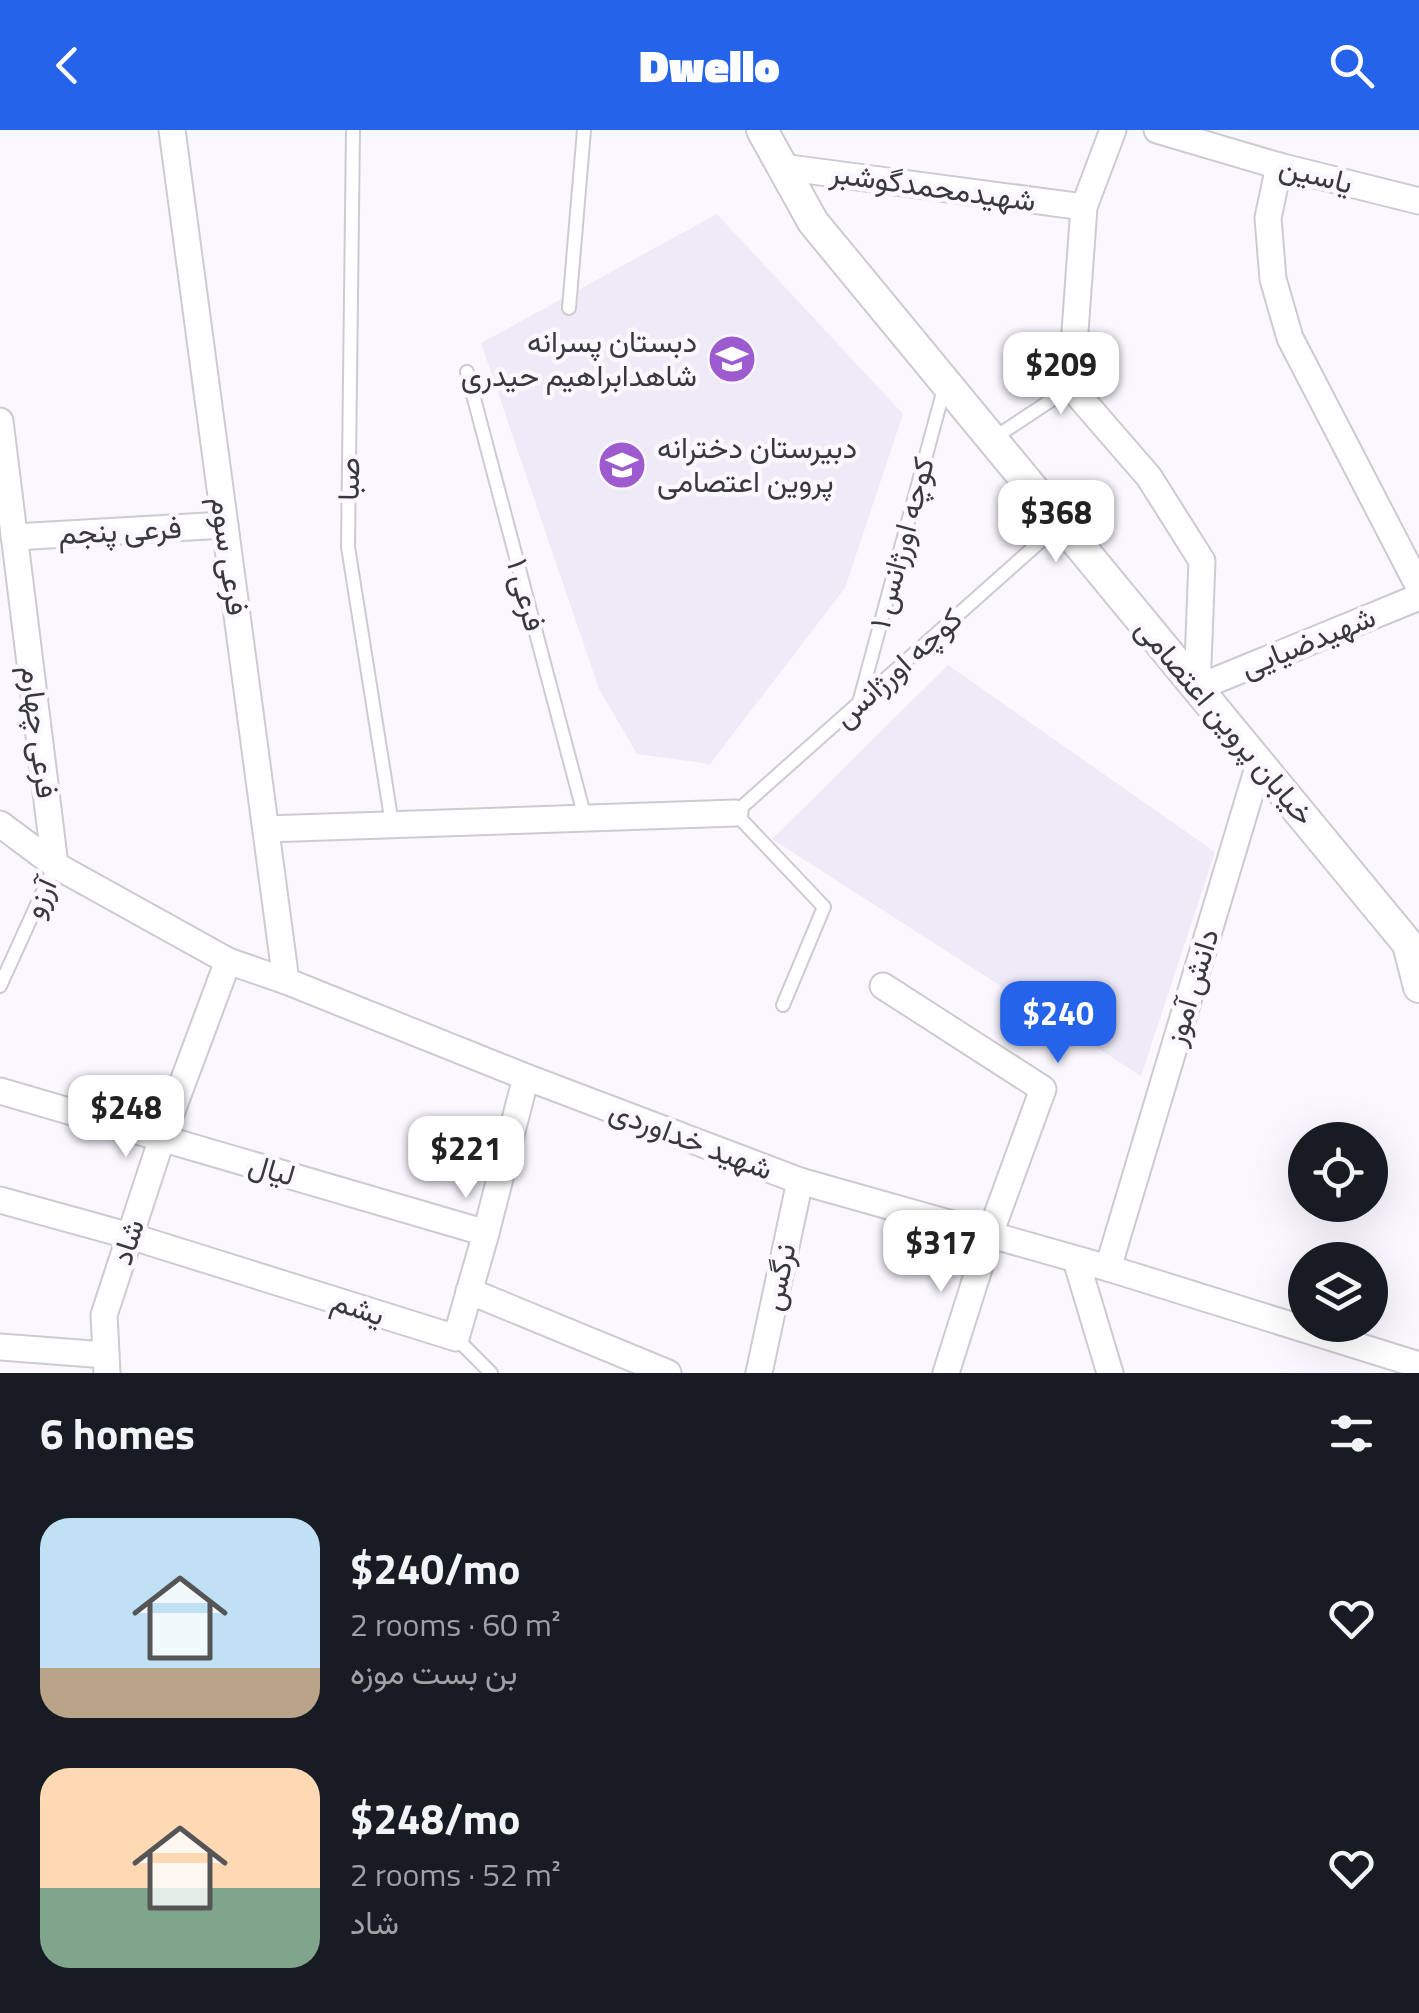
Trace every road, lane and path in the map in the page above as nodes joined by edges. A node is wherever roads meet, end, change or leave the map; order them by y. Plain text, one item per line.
1 (172, 130) edge
2 (353, 130) edge
3 (584, 130) edge
4 (762, 130) edge
5 (1112, 130) edge
6 (1157, 130) edge
7 (1279, 166) junction
8 (782, 167) junction
9 (1419, 202) edge
10 (1084, 207) junction
11 (569, 308) dead end
12 (467, 372) dead end
13 (946, 383) junction
14 (1071, 387) junction
15 (0, 421) edge
16 (992, 439) junction
17 (1061, 523) junction
18 (225, 525) junction
19 (14, 537) junction
20 (1419, 587) edge
21 (1419, 597) edge
22 (1197, 688) junction
23 (859, 703) junction
24 (1260, 764) junction
25 (735, 814) junction
26 (585, 818) junction
27 (0, 824) edge
28 (392, 824) junction
29 (266, 829) junction
30 (55, 864) junction
31 (228, 961) junction
32 (286, 981) junction
33 (0, 986) edge
34 (882, 986) dead end
35 (1419, 988) edge
36 (783, 1005) dead end
37 (526, 1077) junction
38 (0, 1091) edge
39 (162, 1138) junction
40 (800, 1181) junction
41 (0, 1200) edge
42 (486, 1232) junction
43 (990, 1234) junction
44 (130, 1236) junction
45 (1076, 1260) junction
46 (1108, 1268) junction
47 (469, 1291) junction
48 (456, 1338) junction
49 (0, 1347) edge
50 (107, 1364) edge
51 (1419, 1365) edge
52 (490, 1373) edge
53 (668, 1373) edge
54 (759, 1373) edge
55 (946, 1373) edge
56 (1110, 1373) edge

1 - 18 street, فرعی سوم
2 - 28 lane, صبا
3 - 11 lane
4 - 8 street, خیابان پروین اعتصامی
5 - 10 street
6 - 7 street, یاسین
7 - 9 street, یاسین
7 - 20 street
8 - 10 street, شهیدمحمدگوشبر
8 - 13 street, خیابان پروین اعتصامی
10 - 14 street
12 - 26 lane, فرعی ۱
13 - 16 street, خیابان پروین اعتصامی
13 - 23 lane, کوچه اورژانس ۱
14 - 16 lane
14 - 22 street
15 - 19 street, فرعی چهارم
16 - 17 street, خیابان پروین اعتصامی
17 - 22 street, خیابان پروین اعتصامی
17 - 23 lane, کوچه اورژانس
18 - 19 street, فرعی پنجم
18 - 29 street, فرعی سوم
19 - 30 street, فرعی چهارم
21 - 22 street, شهیدضیایی
22 - 24 street, خیابان پروین اعتصامی
23 - 25 lane, کوچه اورژانس
24 - 35 street, خیابان پروین اعتصامی
24 - 46 street, دانش آموز
25 - 26 street
25 - 36 lane
26 - 28 street
27 - 30 street, شهید خداوردی
28 - 29 street
29 - 32 street, فرعی سوم
30 - 31 street, شهید خداوردی
30 - 33 lane, آرزو
31 - 32 street, شهید خداوردی
31 - 39 street, شاد
32 - 37 street, شهید خداوردی
34 - 43 street
37 - 40 street, شهید خداوردی
37 - 42 street
38 - 39 street, لیال
39 - 42 street, لیال
39 - 44 street, شاد
40 - 43 street, شهید خداوردی
40 - 54 street, نرگس
41 - 44 street, یشم
42 - 47 street
43 - 45 street, شهید خداوردی
43 - 55 street
44 - 48 street, یشم
44 - 50 street, شاد
45 - 46 street, شهید خداوردی
45 - 56 street
46 - 51 street, شهید خداوردی
47 - 48 street
47 - 53 street
48 - 52 lane
49 - 50 street, شاد

